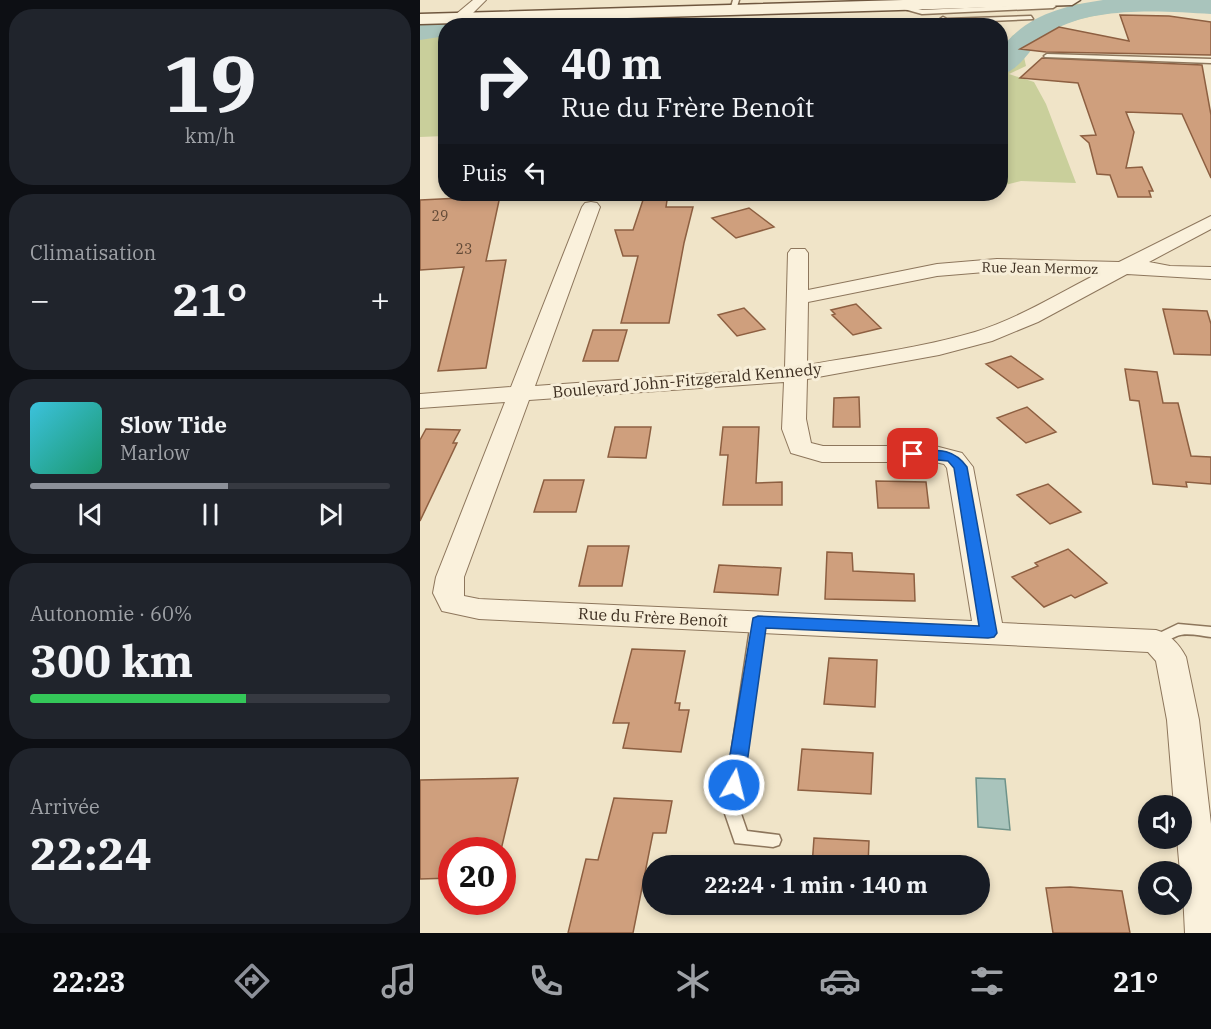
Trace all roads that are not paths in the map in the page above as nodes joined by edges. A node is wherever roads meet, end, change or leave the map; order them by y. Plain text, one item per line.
1 (480, 0) edge
2 (1072, 0) edge
3 (1062, 2) edge
4 (735, 5) edge
5 (899, 6) junction
6 (982, 14) junction
7 (994, 14) junction
8 (460, 18) joint
9 (953, 18) edge
10 (420, 19) edge
11 (438, 19) edge
12 (1047, 56) dead end
13 (1211, 61) edge
14 (591, 207) dead end
15 (1211, 222) edge
16 (798, 253) dead end
17 (1119, 268) junction
18 (1211, 273) edge
19 (799, 298) junction
20 (796, 374) junction
21 (519, 394) junction
22 (420, 401) edge
23 (758, 622) junction
24 (1211, 632) edge
25 (988, 633) junction
26 (1156, 641) junction
27 (773, 840) dead end
28 (1204, 933) edge

1 - 8 street
2 - 3 main road
3 - 5 main road
3 - 7 lane
4 - 5 main road
4 - 8 main road
5 - 6 lane
6 - 7 lane
6 - 7 lane
7 - 7 lane
7 - 9 lane
10 - 11 main road
12 - 13 lane
14 - 21 street, Rue du Frère Benoît
15 - 17 street, Boulevard John-Fitzgerald Kennedy
16 - 19 street
17 - 18 street, Rue Jean Mermoz
17 - 19 street, Rue Jean Mermoz
17 - 20 street, Boulevard John-Fitzgerald Kennedy
19 - 20 street
20 - 21 street, Boulevard John-Fitzgerald Kennedy
20 - 25 street
21 - 22 street, Boulevard John-Fitzgerald Kennedy
21 - 23 street, Rue du Frère Benoît
23 - 25 street, Rue du Frère Benoît
23 - 27 lane
24 - 26 lane
25 - 26 street, Rue du Frère Benoît
26 - 28 street

